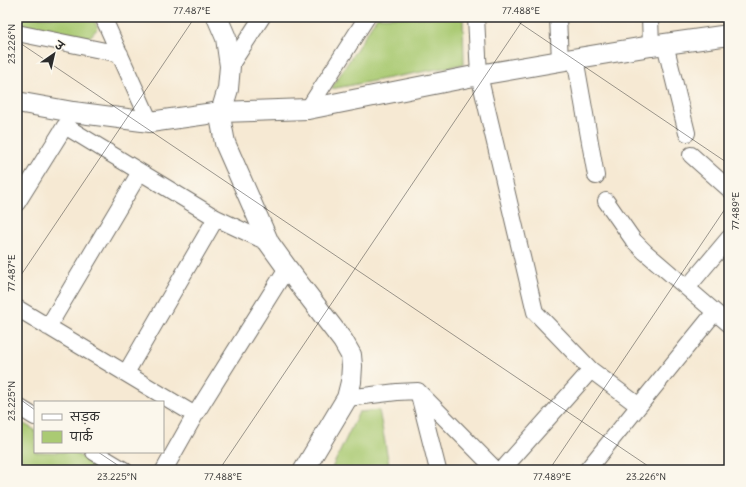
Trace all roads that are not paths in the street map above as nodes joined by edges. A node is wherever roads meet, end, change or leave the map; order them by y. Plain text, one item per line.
1 (103, 17) edge
2 (217, 17) edge
3 (262, 17) edge
4 (367, 17) edge
5 (476, 17) edge
6 (558, 17) edge
7 (650, 17) edge
8 (17, 33) edge
9 (729, 35) edge
10 (658, 45) junction
11 (120, 54) junction
12 (568, 59) junction
13 (230, 66) junction
14 (479, 75) junction
15 (17, 102) edge
16 (308, 109) junction
17 (222, 112) junction
18 (69, 119) junction
19 (150, 122) junction
20 (687, 133) dead end
21 (691, 155) dead end
22 (140, 172) junction
23 (596, 176) dead end
24 (729, 190) edge
25 (606, 201) dead end
26 (17, 203) edge
27 (216, 218) junction
28 (729, 238) edge
29 (269, 243) junction
30 (286, 268) junction
31 (687, 288) junction
32 (17, 308) edge
33 (715, 312) junction
34 (729, 324) edge
35 (48, 327) junction
36 (591, 370) junction
37 (126, 373) junction
38 (418, 391) junction
39 (347, 398) junction
40 (17, 406) edge
41 (639, 406) junction
42 (195, 415) junction
43 (34, 416) edge
44 (96, 453) edge
45 (124, 470) edge
46 (164, 470) edge
47 (304, 470) edge
48 (438, 470) edge
49 (496, 470) edge
50 (502, 470) edge
51 (587, 470) edge

1 - 11 street
2 - 13 street
3 - 13 street
4 - 16 street
5 - 14 street
6 - 12 street
7 - 10 street
8 - 11 street
9 - 10 street
10 - 12 street
10 - 20 street
11 - 19 street
12 - 14 street
12 - 23 street
13 - 17 street
14 - 16 street
14 - 36 street
15 - 18 street
16 - 17 street
17 - 19 street
17 - 29 street
18 - 19 street
18 - 22 street
18 - 26 street
21 - 24 street
22 - 27 street
22 - 35 street
25 - 31 street
27 - 29 street
27 - 37 street
28 - 31 street
29 - 30 street
30 - 39 street
30 - 42 street
31 - 33 street
32 - 35 street
33 - 34 street
33 - 41 street
35 - 37 street
36 - 41 street
36 - 50 street
37 - 42 street
38 - 39 street
38 - 48 street
38 - 49 street
39 - 47 street
40 - 43 street
41 - 51 street
42 - 46 street
44 - 45 street

